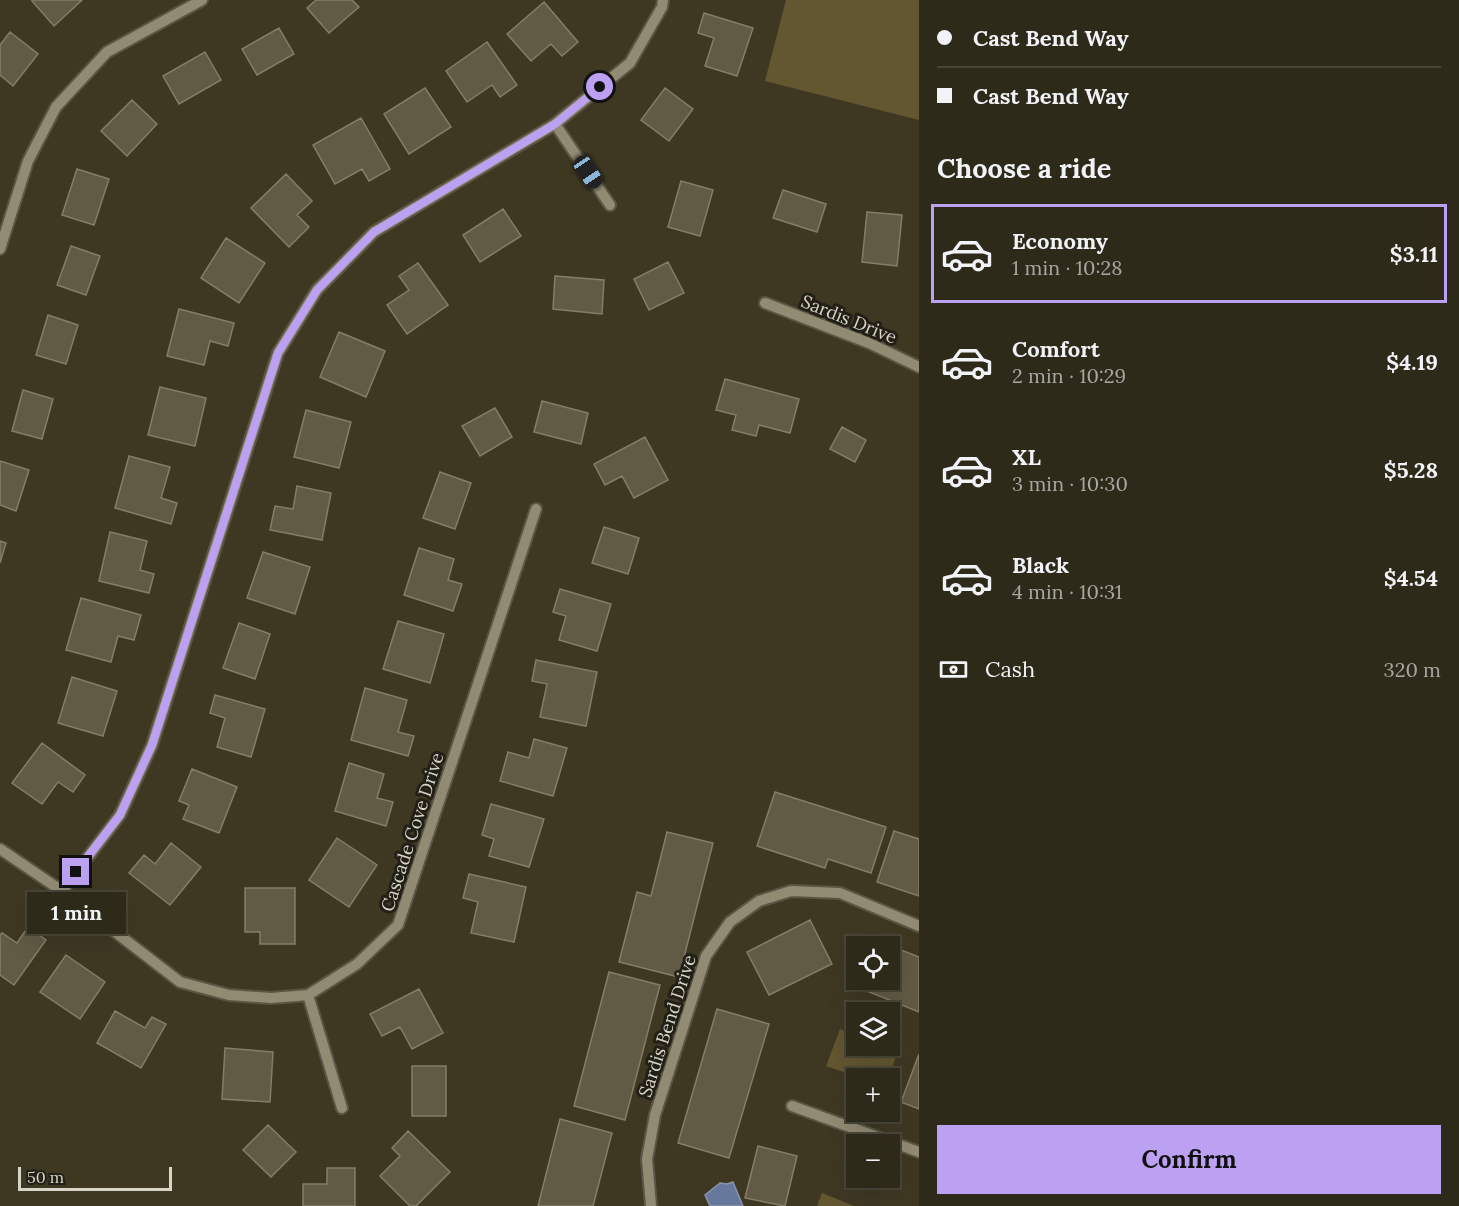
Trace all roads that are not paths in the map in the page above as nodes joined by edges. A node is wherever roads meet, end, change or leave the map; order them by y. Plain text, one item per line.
1 (202, 0) edge
2 (663, 0) edge
3 (555, 124) junction
4 (610, 205) dead end
5 (0, 249) edge
6 (765, 303) dead end
7 (919, 367) edge
8 (536, 508) dead end
9 (0, 849) edge
10 (62, 891) junction
11 (919, 926) edge
12 (308, 995) junction
13 (792, 1106) dead end
14 (342, 1108) dead end
15 (919, 1152) edge
16 (651, 1206) edge

1 - 5 street
2 - 3 street
3 - 4 street
3 - 10 street
6 - 7 street, Sardis Drive
8 - 12 street, Cascade Cove Drive
9 - 10 street, Cascade Cove Drive
10 - 12 street, Cascade Cove Drive
11 - 16 street, Sardis Bend Drive
12 - 14 street
13 - 15 street

